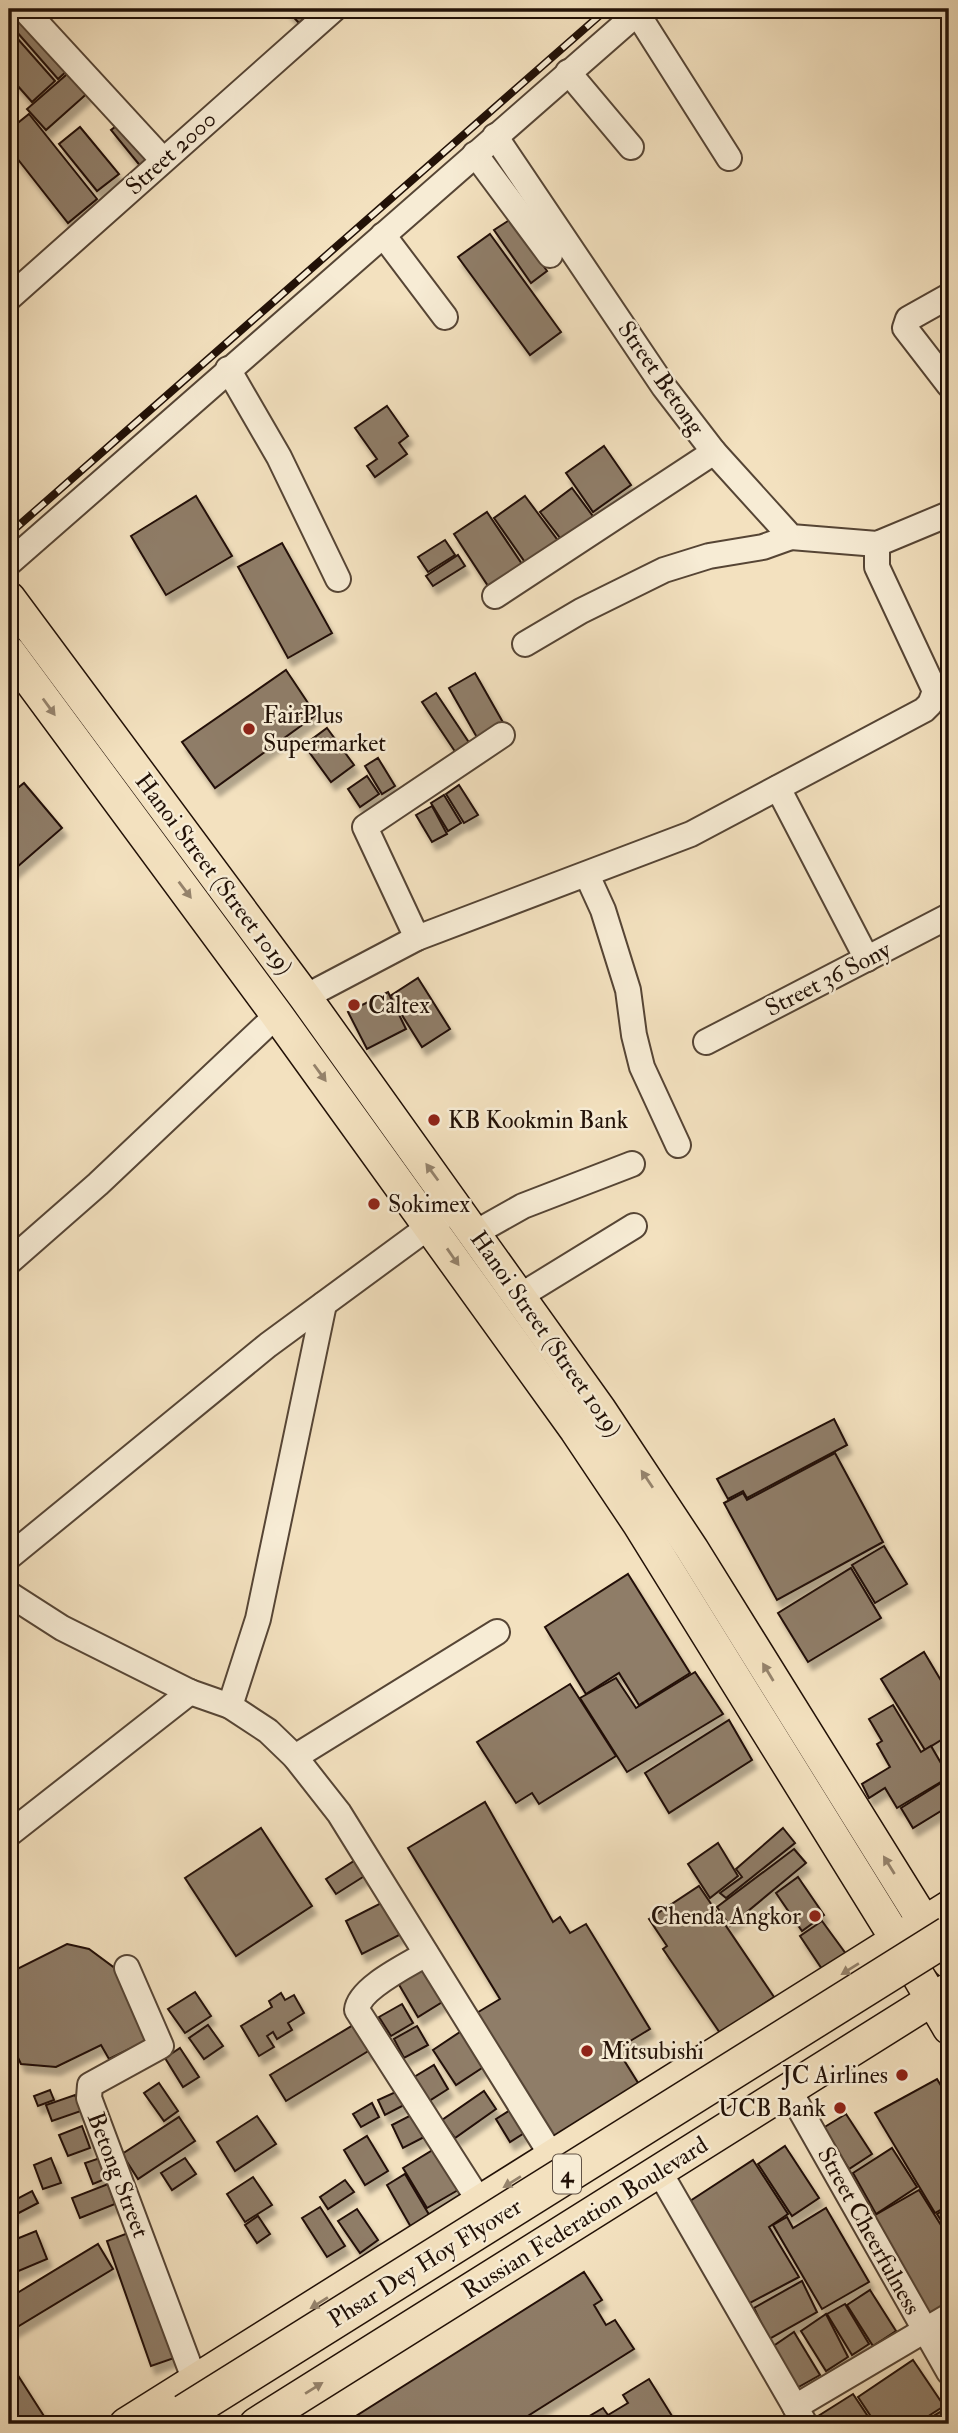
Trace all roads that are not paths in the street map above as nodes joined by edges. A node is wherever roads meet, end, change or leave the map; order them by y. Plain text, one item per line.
1 (24, 9) edge
2 (334, 9) edge
3 (640, 11) edge
4 (568, 72) junction
5 (495, 136) junction
6 (631, 147) dead end
7 (475, 154) junction
8 (729, 158) dead end
9 (163, 160) junction
10 (383, 235) junction
11 (550, 254) dead end
12 (949, 296) edge
13 (9, 298) edge
14 (445, 317) dead end
15 (229, 369) junction
16 (949, 385) edge
17 (714, 452) junction
18 (949, 514) edge
19 (791, 537) junction
20 (877, 544) junction
21 (9, 563) edge
22 (338, 579) dead end
23 (495, 596) dead end
24 (9, 598) edge
25 (524, 644) dead end
26 (9, 652) edge
27 (502, 735) dead end
28 (778, 788) junction
29 (587, 874) junction
30 (949, 916) edge
31 (416, 938) junction
32 (867, 959) junction
33 (305, 997) junction
34 (277, 1015) junction
35 (706, 1042) dead end
36 (678, 1145) dead end
37 (632, 1164) dead end
38 (457, 1206) junction
39 (429, 1224) junction
40 (634, 1226) dead end
41 (475, 1233) junction
42 (9, 1262) edge
43 (520, 1296) junction
44 (324, 1304) junction
45 (9, 1557) edge
46 (9, 1594) edge
47 (497, 1632) dead end
48 (190, 1692) junction
49 (230, 1706) junction
50 (295, 1757) junction
51 (9, 1833) edge
52 (941, 1922) edge
53 (897, 1940) junction
54 (426, 1954) junction
55 (949, 1962) edge
56 (127, 1968) dead end
57 (941, 1994) edge
58 (949, 2028) edge
59 (789, 2090) junction
60 (621, 2114) junction
61 (552, 2156) junction
62 (659, 2171) junction
63 (480, 2202) junction
64 (949, 2316) edge
65 (924, 2329) junction
66 (949, 2372) edge
67 (198, 2406) edge
68 (800, 2416) edge
69 (126, 2424) edge
70 (256, 2424) edge

1 - 9 street
2 - 9 street, Street 2000
3 - 4 street
3 - 8 street
4 - 5 street
4 - 6 street
5 - 7 street
5 - 17 street, Street Betong
7 - 10 street
7 - 11 street
9 - 13 street, Street 2000
10 - 14 street
10 - 15 street
12 - 16 street
15 - 21 street
15 - 22 street
17 - 19 street, Street Betong
17 - 23 street
18 - 20 street
19 - 20 street
19 - 25 street
20 - 28 street
24 - 33 main road, Hanoi Street (Street 1019)
26 -> 34 main road, Hanoi Street (Street 1019)
27 - 31 street
28 - 29 street
28 - 32 street
29 - 31 street
29 - 36 street
30 - 32 street, Street 36 Sony
31 - 33 street
32 - 35 street, Street 36 Sony
38 -> 33 main road, Hanoi Street (Street 1019)
34 -> 39 main road, Hanoi Street (Street 1019)
34 - 42 street
37 - 41 street
38 - 39 street
38 - 41 main road, Hanoi Street (Street 1019)
39 - 44 street
39 -> 53 main road, Hanoi Street (Street 1019)
40 - 43 street
41 - 43 main road, Hanoi Street (Street 1019)
52 -> 43 main road, Hanoi Street (Street 1019)
44 - 45 street
44 - 49 street
46 - 48 street
47 - 50 street
48 - 49 street
48 - 51 street
49 - 50 street
50 - 54 street
52 - 53 main road
52 - 55 main road, Hanoi Street (Street 1019)
52 - 67 highway, Phsar Dey Hoy Flyover / 4, bridge
53 - 57 main road, Hanoi Street (Street 1019)
53 -> 60 main road
54 - 61 street
54 - 63 street
55 - 67 highway, Phsar Dey Hoy Flyover / 4
56 - 67 street, Betong Street
57 - 58 main road, Hanoi Street (Street 1019)
57 - 59 main road, Russian Federation Boulevard
59 - 62 main road, Russian Federation Boulevard
59 - 65 street, Street Cheerfulness
60 - 61 main road
60 - 62 main road
61 -> 63 main road
62 - 68 street
70 -> 62 main road, Russian Federation Boulevard
63 -> 67 main road
64 - 65 street
65 - 66 street, Street Cheerfulness
65 - 68 street
67 - 69 main road

